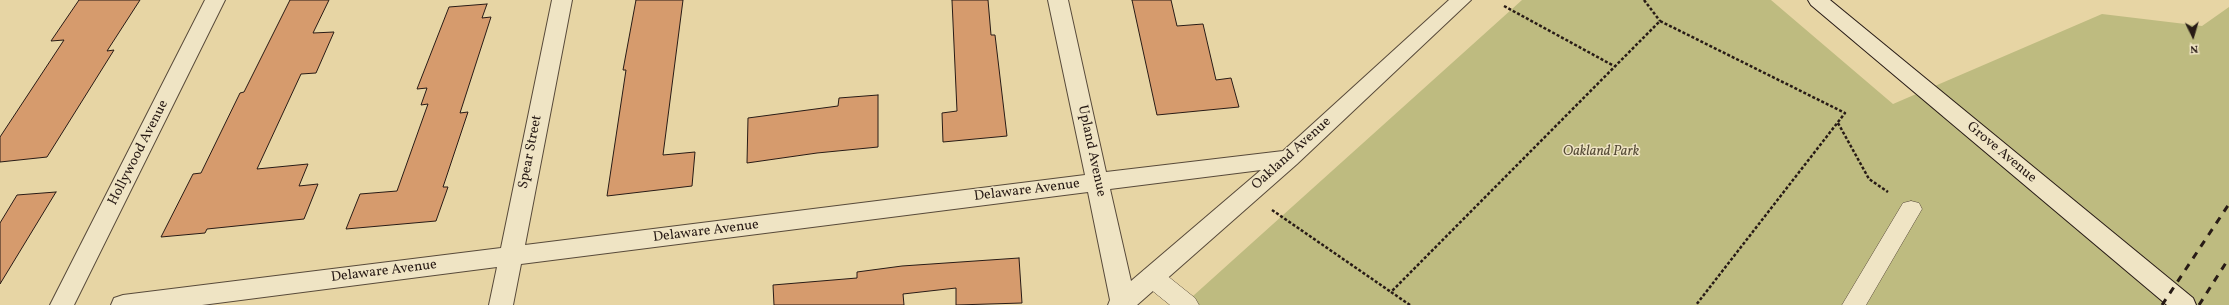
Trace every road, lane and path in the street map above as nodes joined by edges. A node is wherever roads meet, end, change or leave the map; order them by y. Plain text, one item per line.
1 (215, 0) edge
2 (562, 0) edge
3 (1058, 0) edge
4 (1461, 0) edge
5 (1644, 0) edge
6 (1818, 0) edge
7 (1504, 6) dead end
8 (1660, 20) junction
9 (1614, 66) junction
10 (1838, 123) junction
11 (1289, 158) junction
12 (1097, 182) junction
13 (1249, 193) junction
14 (1912, 209) joint
15 (511, 256) junction
16 (1152, 277) junction
17 (1391, 292) junction
18 (1122, 304) edge
19 (62, 305) edge
20 (123, 305) edge
21 (501, 305) edge
22 (1187, 305) edge
23 (1410, 305) edge
24 (1696, 305) edge
25 (1854, 305) edge
26 (2184, 305) edge

1 - 19 street, Hollywood Avenue
2 - 15 street, Spear Street
3 - 12 street, Upland Avenue
4 - 11 street, Oakland Avenue
5 - 8 path
6 - 26 street, Grove Avenue
7 - 9 path
8 - 9 path
8 - 10 path
9 - 17 path
10 - 14 path
10 - 24 path
11 - 12 street, Delaware Avenue
11 - 13 street, Oakland Avenue
12 - 15 street, Delaware Avenue
12 - 18 street, Upland Avenue
13 - 16 street, Oakland Avenue
13 - 17 path
14 - 25 lane
15 - 20 street, Delaware Avenue
15 - 21 street, Spear Street
16 - 18 street, Oakland Avenue
16 - 22 lane
17 - 23 path

